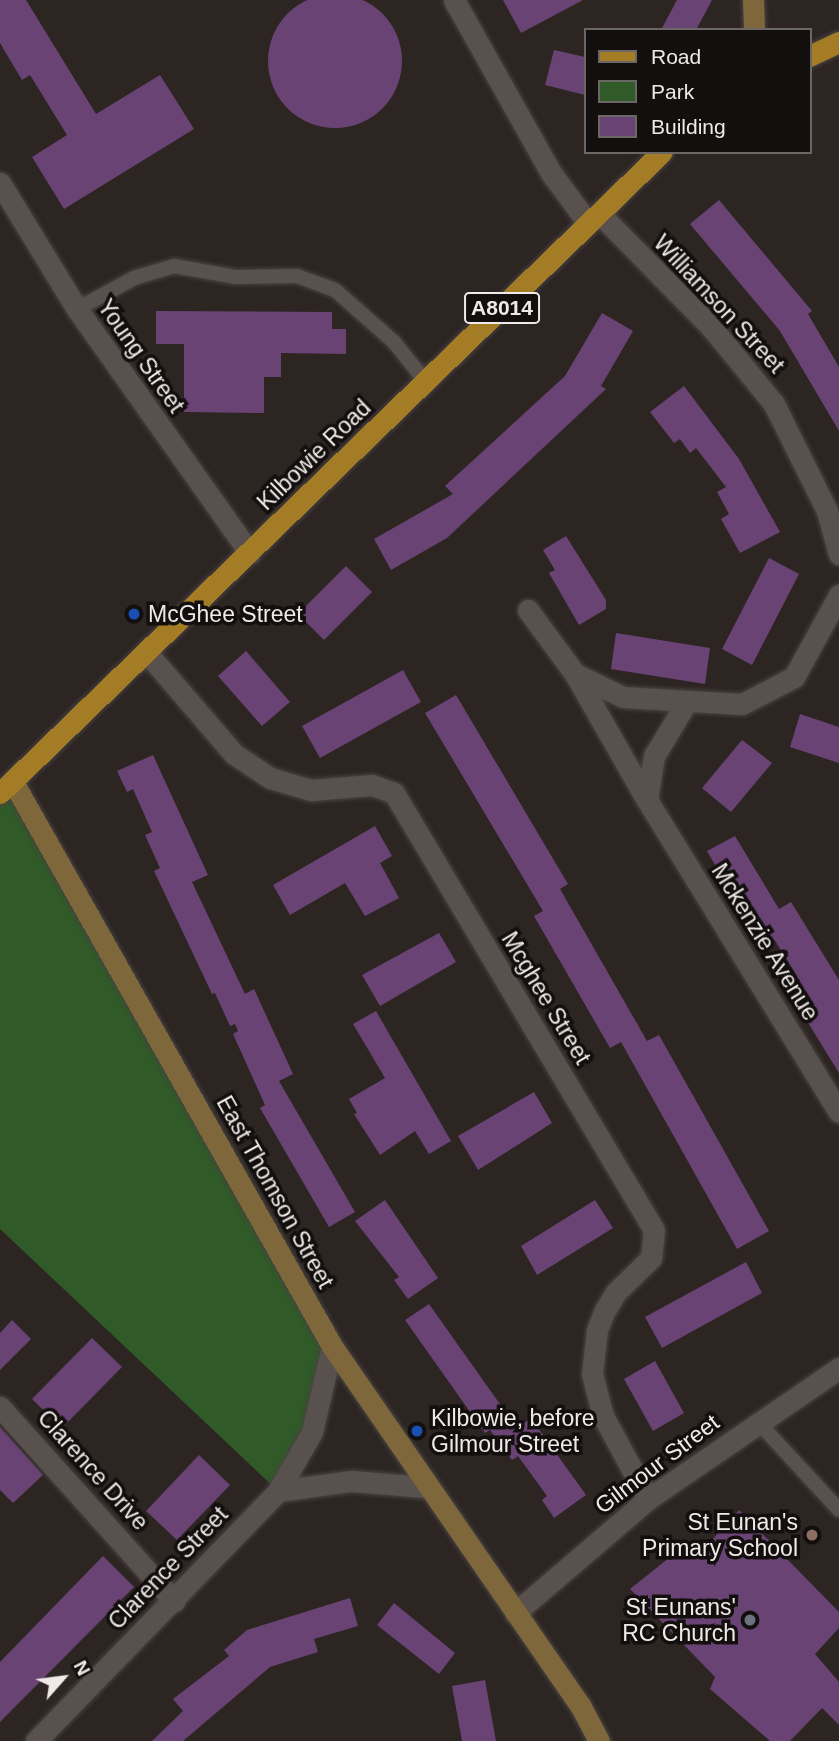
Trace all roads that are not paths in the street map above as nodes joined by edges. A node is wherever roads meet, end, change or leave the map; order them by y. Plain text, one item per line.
1 (454, 0) edge
2 (753, 0) edge
3 (754, 28) edge
4 (839, 42) edge
5 (811, 55) edge
6 (660, 154) edge
7 (0, 183) edge
8 (593, 218) junction
9 (77, 309) junction
10 (426, 382) junction
11 (250, 553) junction
12 (839, 554) edge
13 (839, 595) edge
14 (528, 610) dead end
15 (148, 654) junction
16 (575, 674) junction
17 (686, 703) junction
18 (6, 788) edge
19 (647, 800) junction
20 (839, 1112) edge
21 (332, 1346) junction
22 (835, 1377) edge
23 (0, 1406) edge
24 (757, 1421) junction
25 (425, 1487) junction
26 (278, 1491) junction
27 (648, 1499) junction
28 (839, 1510) edge
29 (174, 1601) junction
30 (515, 1613) junction
31 (36, 1741) edge
32 (599, 1741) edge

1 - 8 street, Williamson Street
2 - 3 street
4 - 5 main road
6 - 8 main road, Kilbowie Road / A8014
7 - 9 street, Young Street
8 - 10 main road, Kilbowie Road / A8014
8 - 12 street, Williamson Street
9 - 10 lane
9 - 11 street, Young Street
10 - 11 main road, Kilbowie Road / A8014
11 - 15 main road, Kilbowie Road / A8014
13 - 17 street, Mckenzie Avenue
14 - 16 street, Mckenzie Avenue
15 - 18 main road, Kilbowie Road / A8014
15 - 27 street, Mcghee Street
16 - 17 street, Mckenzie Avenue
16 - 19 street, Mckenzie Avenue
17 - 19 street
18 - 21 street, East Thomson Street
19 - 20 street, Mckenzie Avenue
21 - 25 street, East Thomson Street
21 - 26 street, Clarence Street
22 - 24 street, Gilmour Street
23 - 29 street, Clarence Drive
24 - 27 street, Gilmour Street
24 - 28 lane
25 - 26 street
25 - 30 street, East Thomson Street
26 - 29 street, Clarence Street
27 - 30 street, Gilmour Street
29 - 31 street, Clarence Street
30 - 32 street, East Thomson Street

